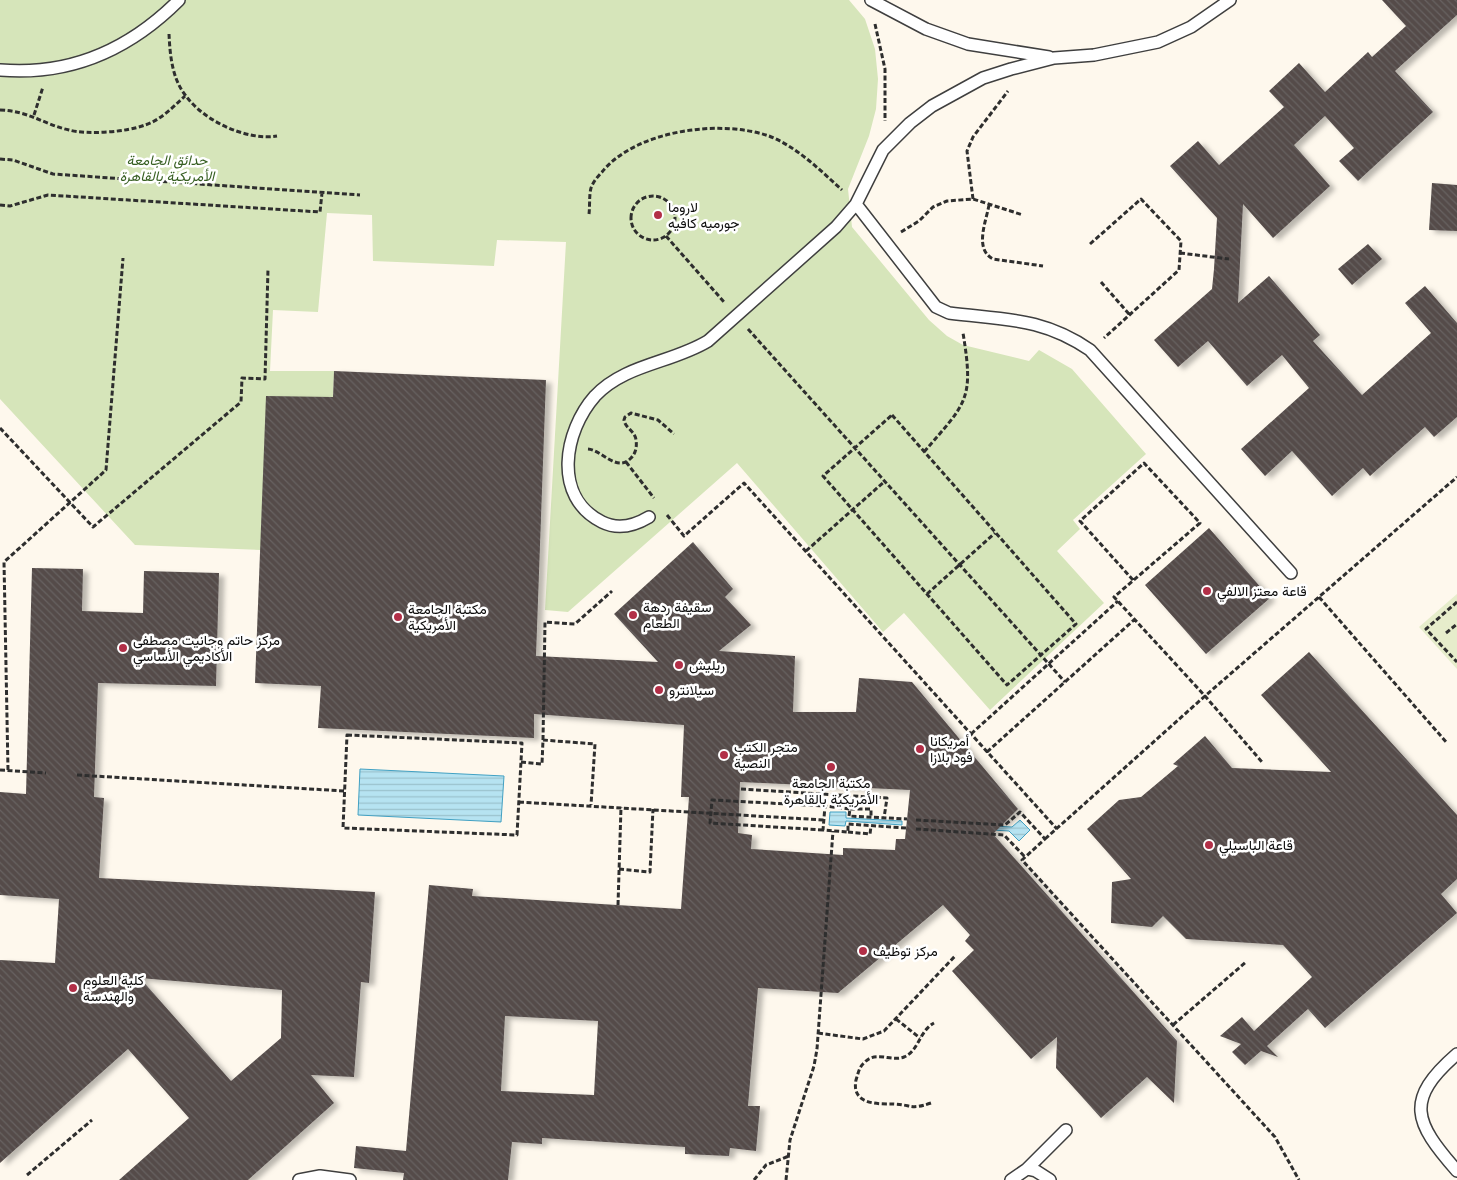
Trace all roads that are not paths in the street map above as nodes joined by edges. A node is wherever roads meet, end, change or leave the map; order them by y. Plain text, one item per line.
1 (871, 0) edge
2 (1230, 0) edge
3 (177, 2) edge
4 (1054, 58) junction
5 (0, 70) edge
6 (856, 204) junction
7 (649, 517) dead end
8 (1291, 573) dead end
9 (1457, 1054) edge
10 (1066, 1130) dead end
11 (1027, 1169) junction
12 (1457, 1171) edge
13 (299, 1180) edge
14 (350, 1180) edge
15 (1011, 1180) edge
16 (1050, 1180) edge

1 - 4 lane
2 - 4 lane
3 - 5 lane
4 - 6 lane
6 - 7 lane
6 - 8 lane
9 - 12 lane
10 - 11 lane
11 - 15 lane
11 - 16 lane
13 - 14 lane

